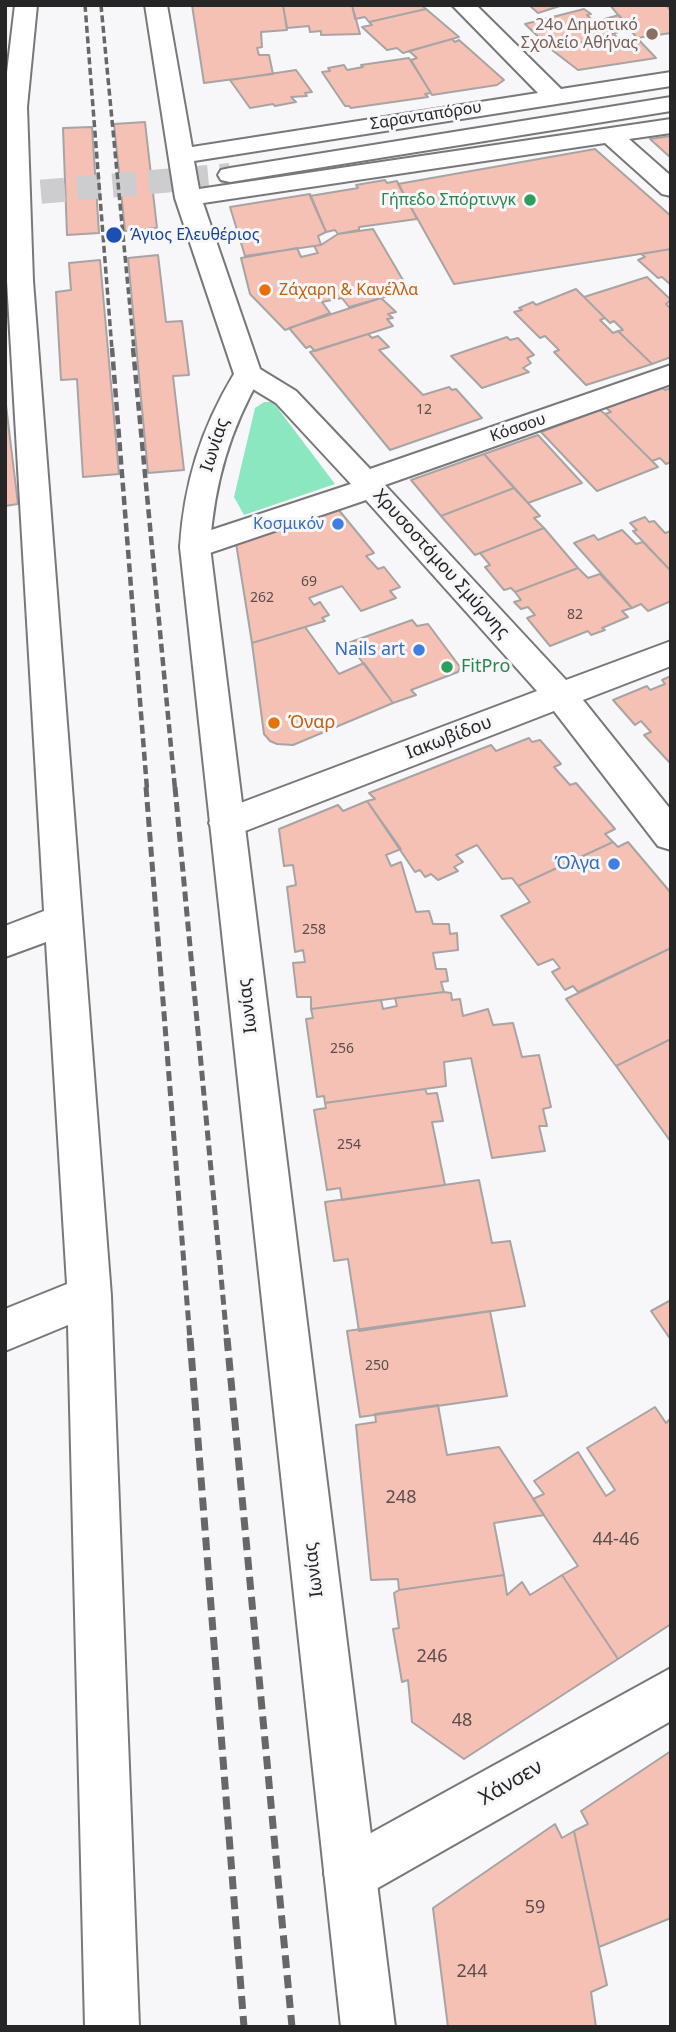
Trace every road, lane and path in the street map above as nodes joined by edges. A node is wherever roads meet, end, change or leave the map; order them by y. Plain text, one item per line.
1 (26, 5) edge
2 (156, 5) edge
3 (463, 5) edge
4 (671, 79) edge
5 (555, 96) junction
6 (10, 102) edge
7 (671, 104) edge
8 (671, 126) edge
9 (611, 136) junction
10 (182, 156) junction
11 (11, 169) edge
12 (230, 175) tunnel mouth
13 (671, 189) edge
14 (188, 198) junction
15 (12, 221) edge
16 (248, 374) junction
17 (671, 374) edge
18 (368, 485) junction
19 (21, 542) edge
20 (195, 547) junction
21 (671, 653) edge
22 (560, 695) junction
23 (227, 822) junction
24 (671, 836) edge
25 (63, 920) junction
26 (5, 943) edge
27 (89, 1296) junction
28 (5, 1330) edge
29 (671, 1693) edge
30 (350, 1874) junction
31 (112, 2027) edge
32 (368, 2027) edge

1 - 6 street
2 - 10 street
3 - 5 street
4 - 5 street, Σαρανταπόρου
5 - 10 street, Σαρανταπόρου
6 - 11 street
7 - 12 street, Σαρανταπόρου
8 - 9 street
9 - 13 street
9 - 14 street
10 - 14 street
11 - 15 street
14 - 16 street
15 - 19 street
16 - 18 street, Χρυσοστόμου Σμύρνης
16 - 20 street, Ιωνίας
17 - 18 street, Κόσσου
18 - 20 street, Κόσσου
18 - 22 street, Χρυσοστόμου Σμύρνης
19 - 25 street
20 - 23 street, Ιωνίας
21 - 22 street, Ιακωβίδου
22 - 23 street, Ιακωβίδου
22 - 24 street, Χρυσοστόμου Σμύρνης
23 - 30 street, Ιωνίας
25 - 26 street
25 - 27 street
27 - 28 street
27 - 31 street
29 - 30 street, Χάνσεν
30 - 32 street, Ιωνίας

